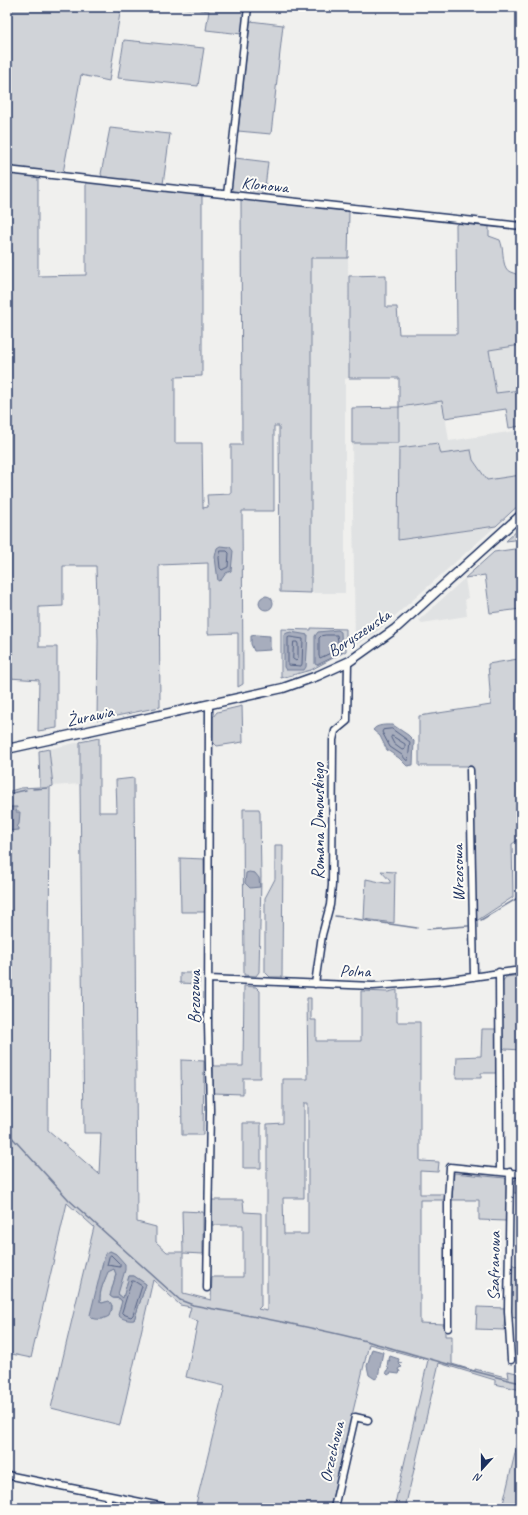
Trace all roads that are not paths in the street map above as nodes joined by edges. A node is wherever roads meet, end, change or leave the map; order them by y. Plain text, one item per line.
1 (248, 7) edge
2 (7, 170) edge
3 (227, 195) junction
4 (521, 226) edge
5 (521, 515) edge
6 (348, 662) junction
7 (209, 706) junction
8 (179, 712) joint
9 (7, 749) edge
10 (470, 770) dead end
11 (521, 970) edge
12 (499, 972) junction
13 (474, 977) junction
14 (209, 979) junction
15 (315, 984) junction
16 (500, 1171) junction
17 (510, 1172) junction
18 (521, 1174) edge
19 (207, 1288) dead end
20 (448, 1328) dead end
21 (511, 1360) dead end
22 (368, 1420) dead end
23 (7, 1475) edge
24 (109, 1496) junction
25 (106, 1508) edge
26 (170, 1508) edge
27 (334, 1508) edge

1 - 3 street
2 - 3 street, Klonowa
3 - 4 street, Klonowa
5 - 6 main road, Boryszewska
6 - 7 main road, Boryszewska
6 - 15 street, Romana Dmowskiego
7 - 8 main road, Boryszewska
7 - 14 street, Brzozowa
8 - 9 main road, Żurawia
10 - 13 street, Wrzosowa
11 - 12 street, Polna
12 - 13 street, Polna
12 - 16 street
13 - 15 street, Polna
14 - 15 street, Polna
14 - 19 street, Brzozowa
16 - 17 street
16 - 20 street
17 - 18 street
17 - 21 street, Szafranowa
22 - 27 street, Orzechowa
23 - 24 street
24 - 25 street
24 - 26 street

